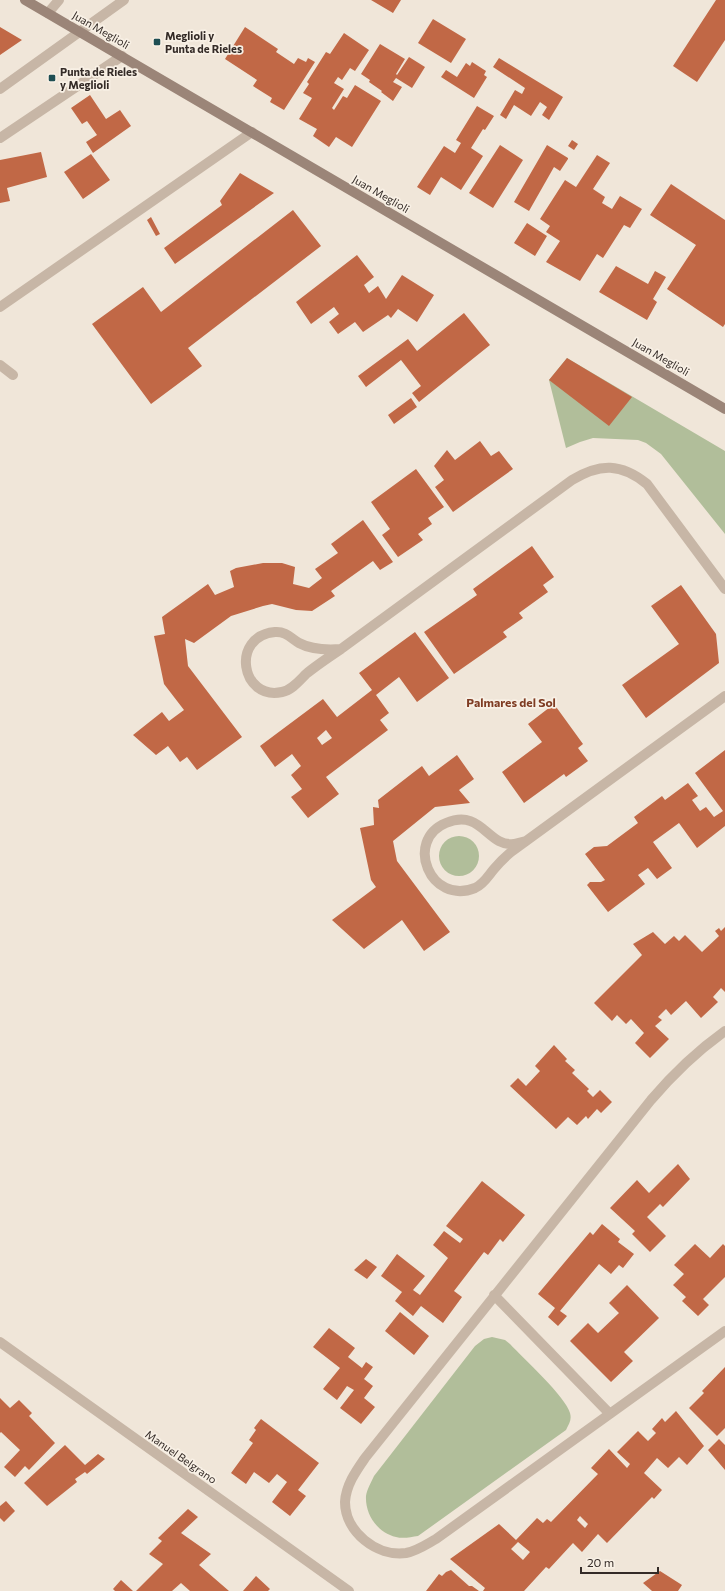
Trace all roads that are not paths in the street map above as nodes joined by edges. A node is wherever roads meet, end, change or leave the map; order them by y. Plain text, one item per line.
1 (25, 0) edge
2 (59, 0) edge
3 (124, 0) edge
4 (48, 13) junction
5 (80, 32) junction
6 (122, 56) junction
7 (0, 89) edge
8 (252, 132) junction
9 (0, 138) edge
10 (0, 307) edge
11 (0, 366) edge
12 (13, 375) dead end
13 (725, 409) edge
14 (725, 589) edge
15 (341, 649) junction
16 (725, 696) edge
17 (526, 840) junction
18 (725, 1030) edge
19 (494, 1295) junction
20 (725, 1331) edge
21 (0, 1342) edge
22 (610, 1414) junction
23 (349, 1591) edge

1 - 4 main road, Juan Meglioli
2 - 4 street
3 - 5 street
4 - 5 main road, Juan Meglioli
5 - 6 main road, Juan Meglioli
5 - 7 street
6 - 8 main road, Juan Meglioli
6 - 9 street
8 - 10 street
8 - 13 main road, Juan Meglioli
11 - 12 street
14 - 15 street
15 - 15 street
16 - 17 street
17 - 17 street
18 - 19 street
19 - 22 street
19 - 22 street
20 - 22 street
21 - 23 street, Manuel Belgrano

